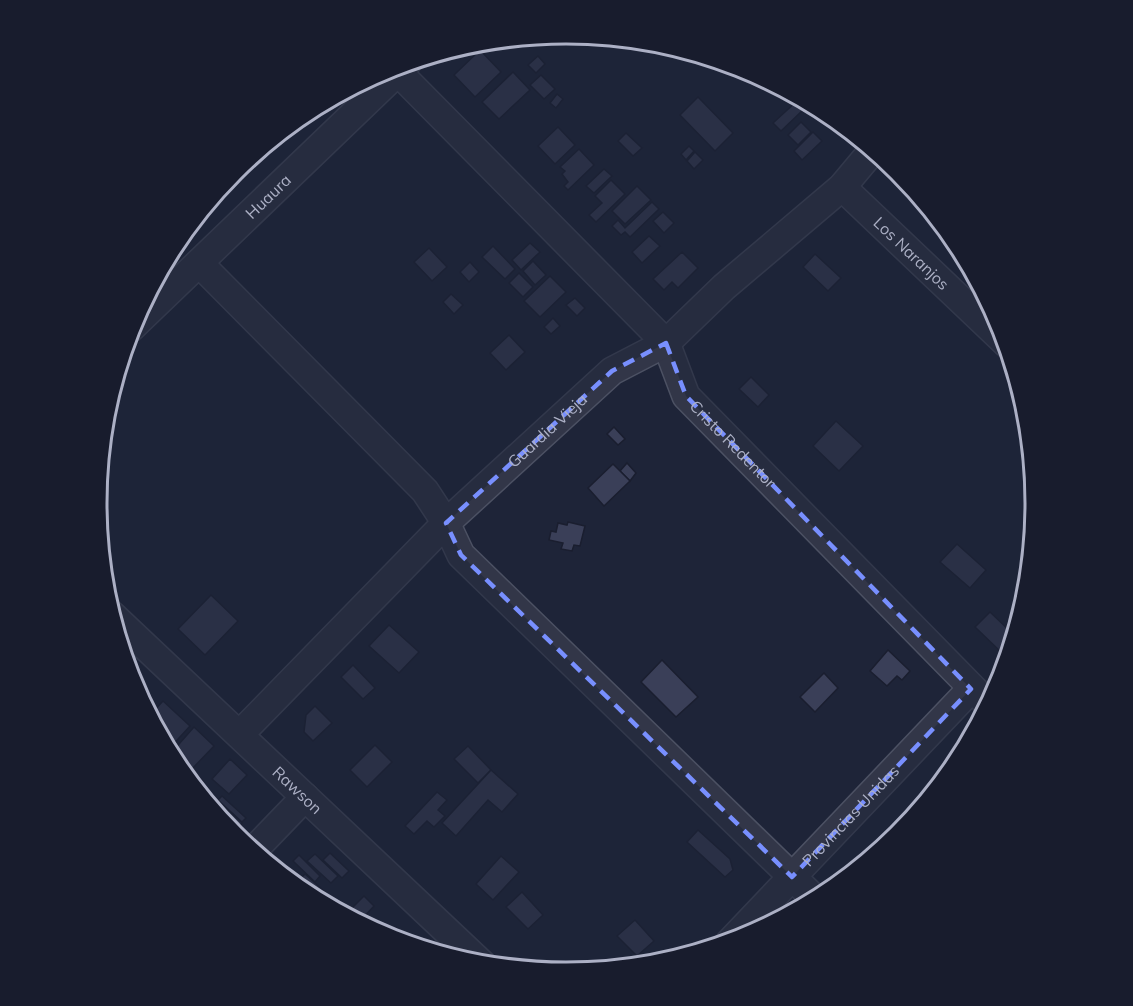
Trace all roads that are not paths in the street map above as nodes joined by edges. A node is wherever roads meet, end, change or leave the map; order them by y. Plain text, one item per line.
1 (405, 73) edge
2 (385, 81) edge
3 (867, 157) edge
4 (842, 187) junction
5 (199, 263) junction
6 (149, 310) edge
7 (992, 330) edge
8 (666, 343) junction
9 (446, 523) junction
10 (124, 626) edge
11 (980, 697) edge
12 (240, 734) junction
13 (305, 797) junction
14 (260, 844) edge
15 (792, 877) junction
16 (809, 893) edge
17 (744, 927) edge
18 (469, 952) edge

1 - 8 street, Cristo Redentor
2 - 5 street, Huaura
3 - 4 street, Guardia Vieja
4 - 7 street, Los Naranjos
4 - 8 street, Guardia Vieja
5 - 6 street, Huaura
5 - 9 street
8 - 9 street, Guardia Vieja
8 - 11 street, Cristo Redentor
9 - 12 street, Guardia Vieja
9 - 15 street
10 - 12 street, Rawson
11 - 15 street, Provincias Unidas
12 - 13 street, Rawson
13 - 14 street
13 - 18 street, Rawson
15 - 16 street
15 - 17 street, Provincias Unidas

